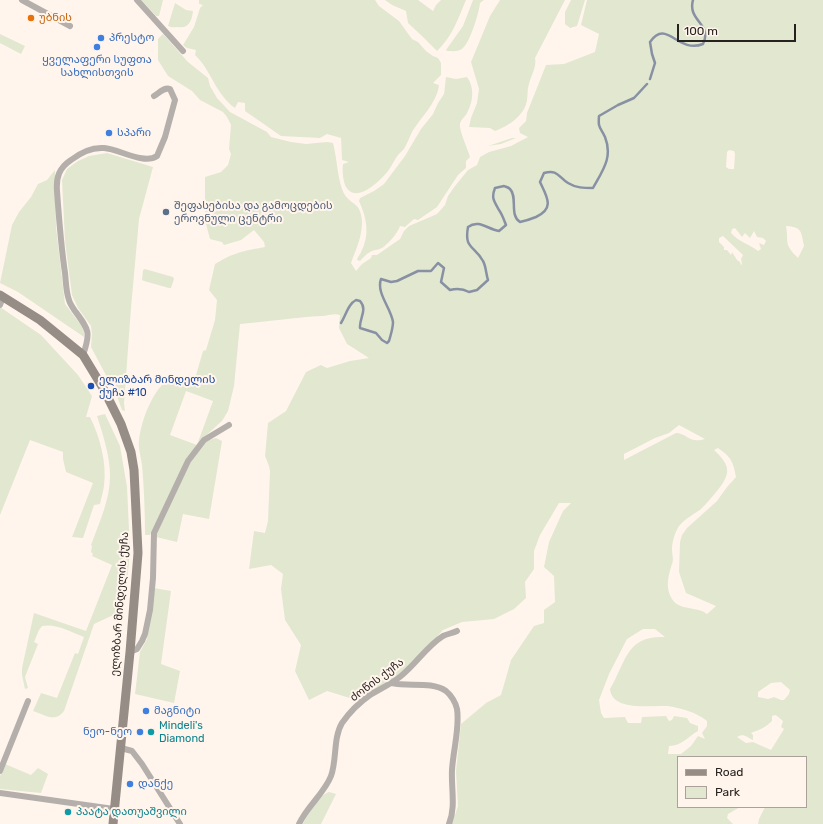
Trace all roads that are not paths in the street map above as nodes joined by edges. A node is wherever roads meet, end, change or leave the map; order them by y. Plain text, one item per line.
1 (22, 0) edge
2 (137, 0) edge
3 (70, 26) dead end
4 (183, 51) dead end
5 (154, 96) dead end
6 (1, 299) edge
7 (82, 355) junction
8 (229, 425) dead end
9 (457, 631) dead end
10 (130, 652) junction
11 (392, 683) junction
12 (28, 701) dead end
13 (121, 748) junction
14 (0, 771) edge
15 (0, 793) edge
16 (114, 809) junction
17 (113, 824) edge
18 (180, 824) edge
19 (299, 824) edge
20 (449, 824) edge

1 - 3 street
2 - 4 street
5 - 7 street
6 - 7 street, ელიზბარ მინდელის ქუჩა
7 - 10 street, ელიზბარ მინდელის ქუჩა
8 - 10 street
9 - 11 street, ძოწის ქუჩა
10 - 13 street, ელიზბარ მინდელის ქუჩა
11 - 19 street, ძოწის ქუჩა
11 - 20 street
12 - 14 street
13 - 16 street, ელიზბარ მინდელის ქუჩა
13 - 18 street
15 - 16 street
16 - 17 street, ელიზბარ მინდელის ქუჩა

